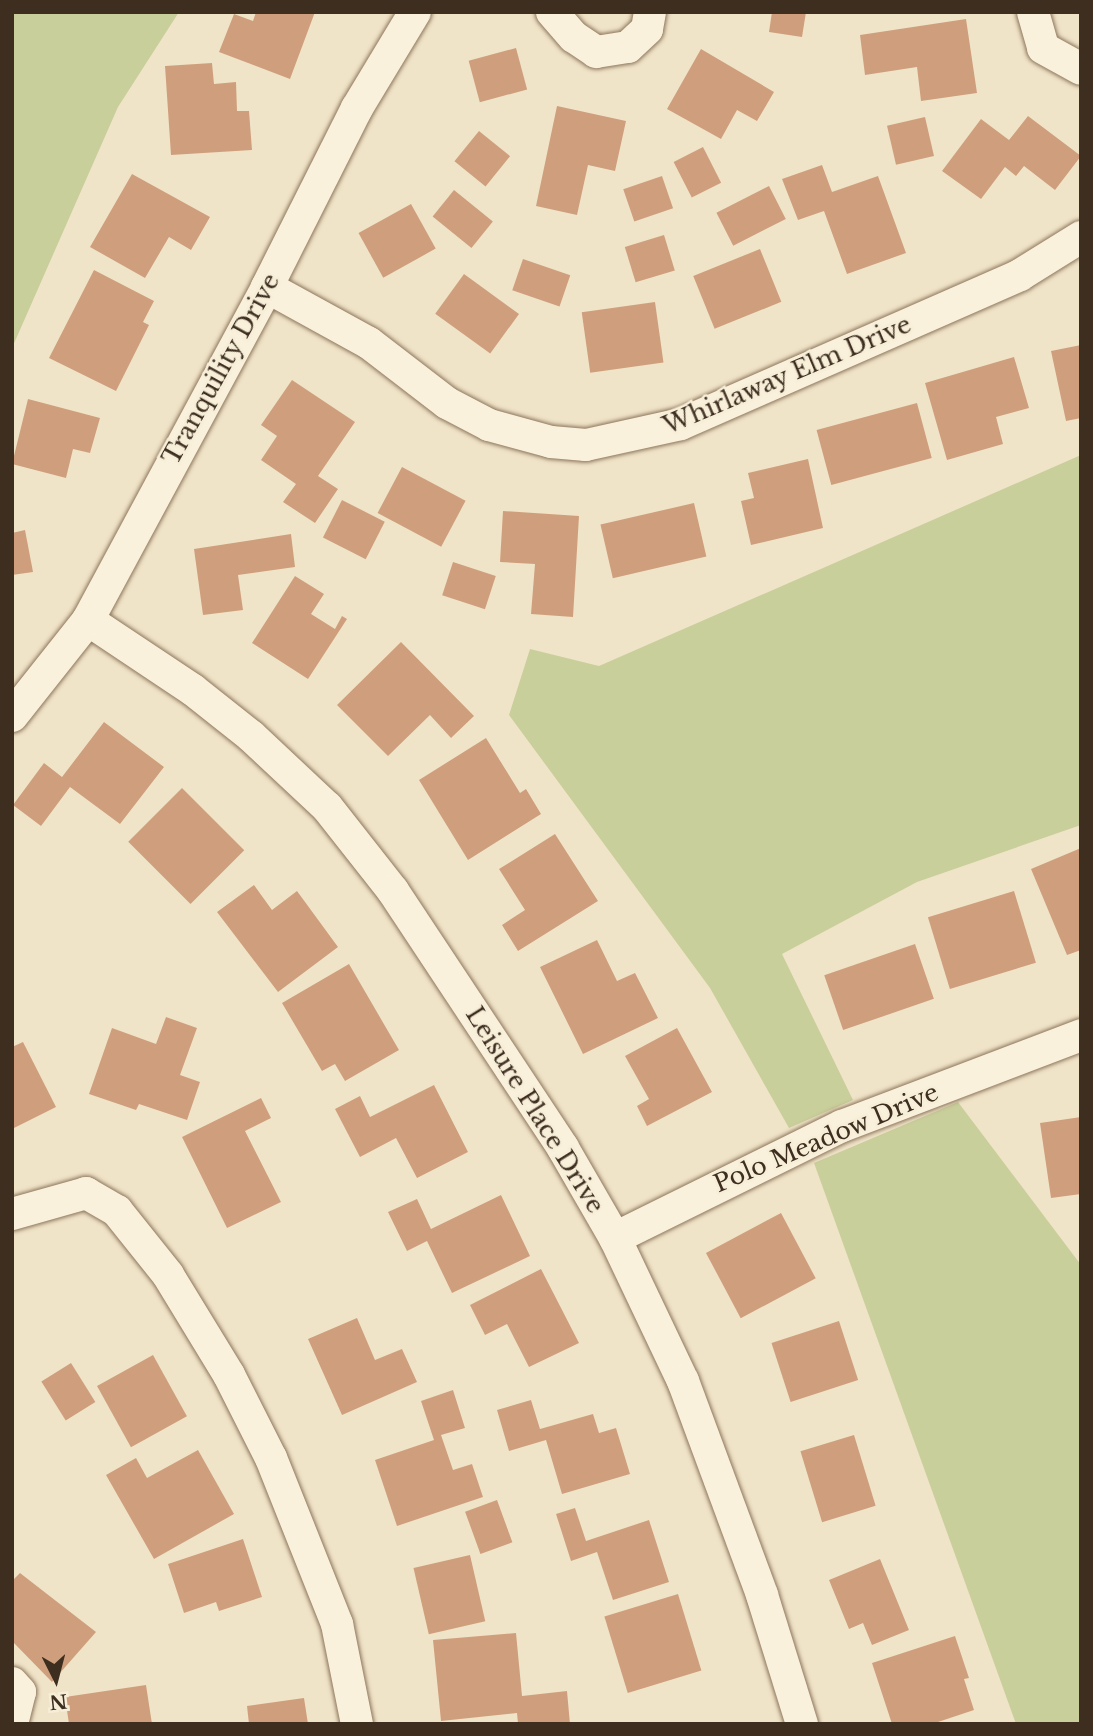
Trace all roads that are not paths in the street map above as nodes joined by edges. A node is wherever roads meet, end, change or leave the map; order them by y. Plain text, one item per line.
1 (415, 12) edge
2 (552, 12) edge
3 (650, 12) edge
4 (1033, 12) edge
5 (1081, 69) edge
6 (1081, 237) edge
7 (267, 287) junction
8 (88, 620) junction
9 (12, 716) edge
10 (1081, 1035) edge
11 (12, 1214) edge
12 (615, 1238) junction
13 (12, 1683) edge
14 (791, 1721) edge
15 (12, 1723) edge
16 (357, 1724) edge

1 - 7 street, Tranquility Drive
2 - 3 street
4 - 5 street
6 - 7 street, Whirlaway Elm Drive
7 - 8 street, Tranquility Drive
8 - 9 street, Tranquility Drive
8 - 12 street, Leisure Place Drive
10 - 12 street, Polo Meadow Drive
11 - 16 street
12 - 14 street, Leisure Place Drive
13 - 15 street

